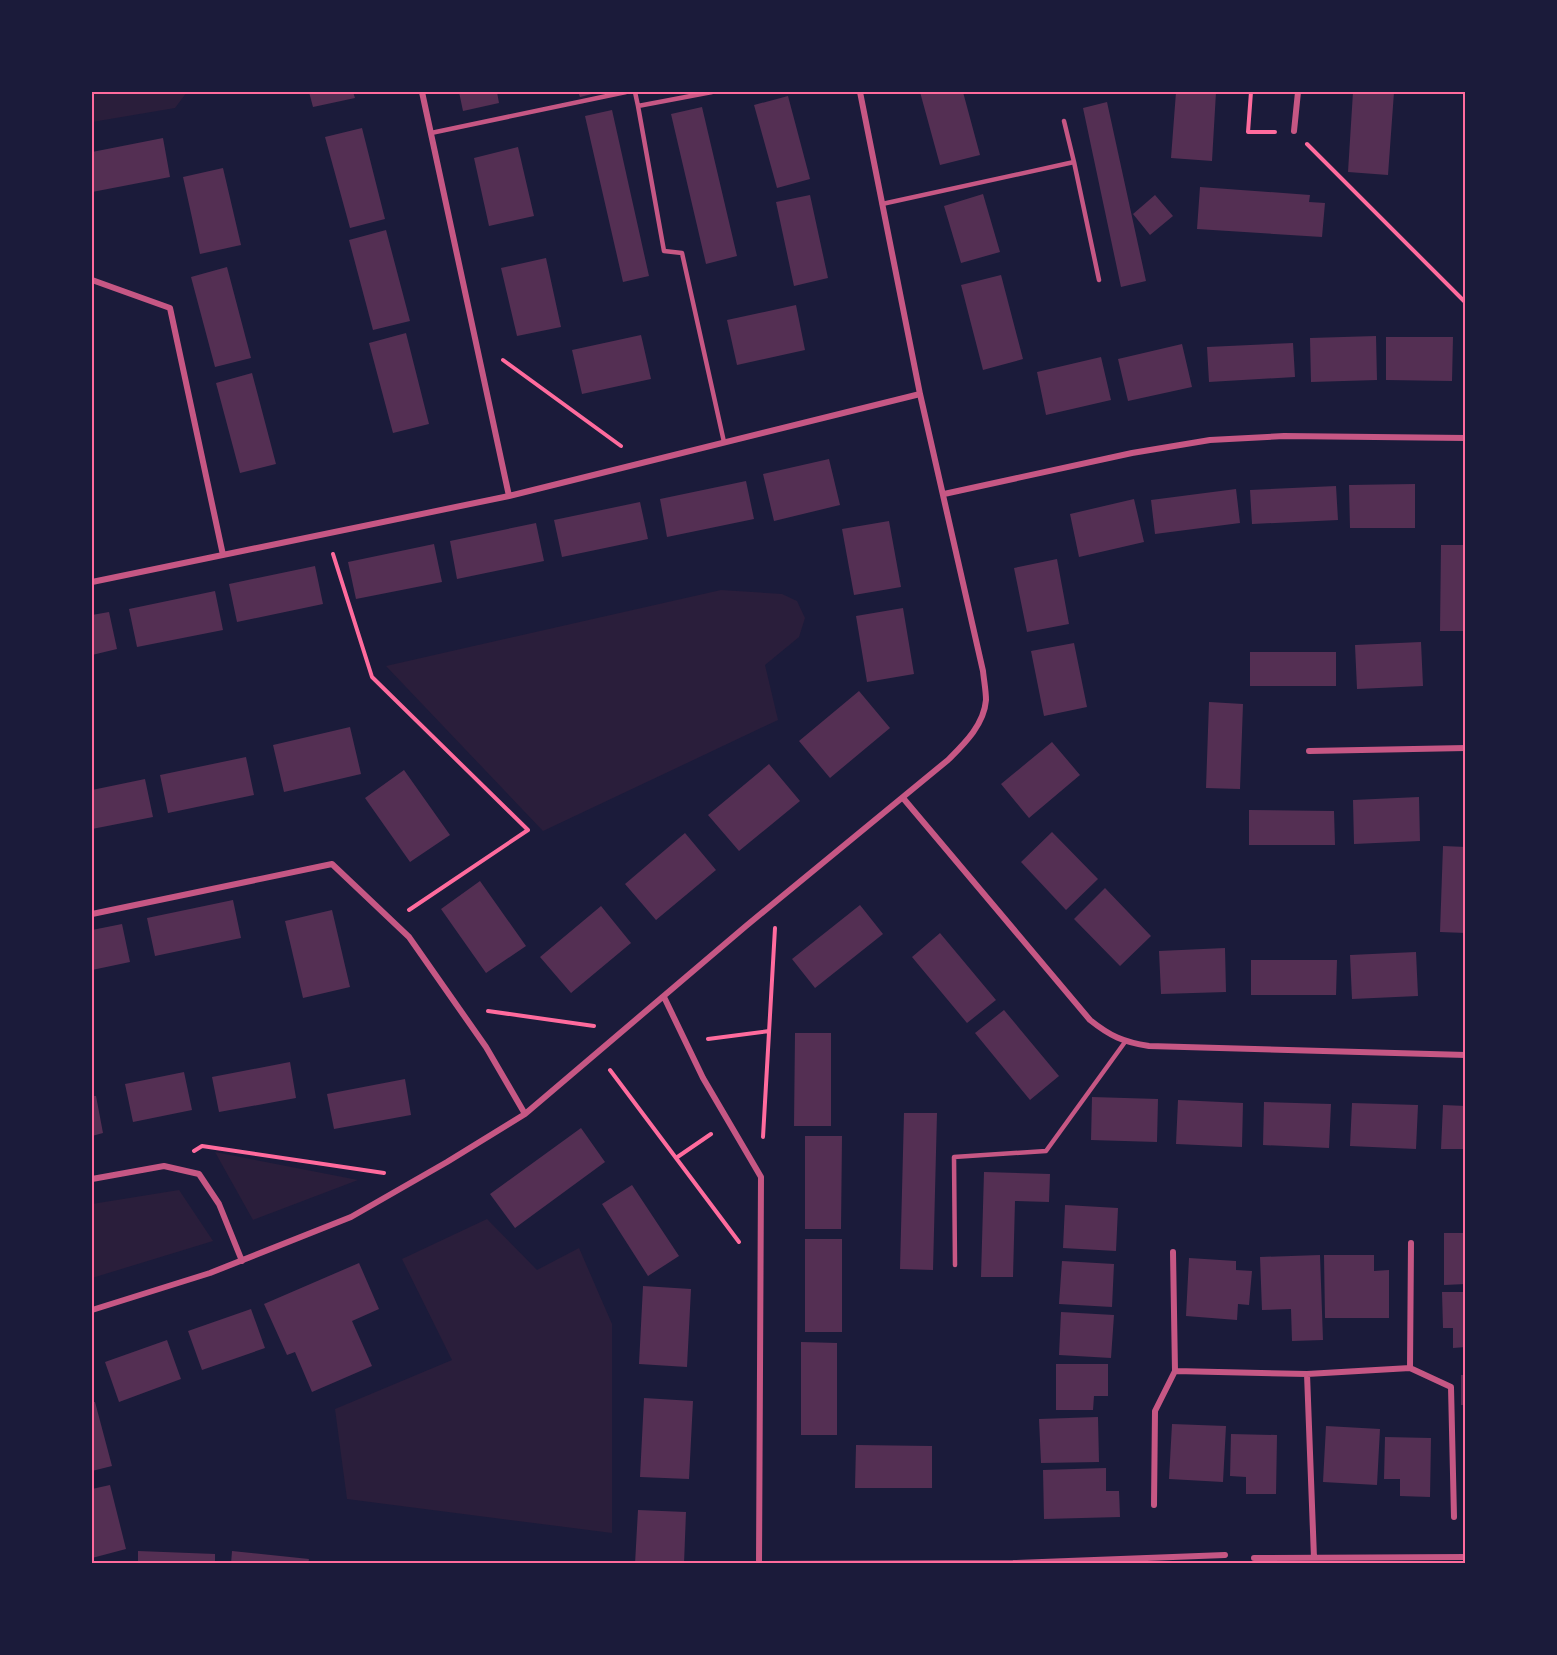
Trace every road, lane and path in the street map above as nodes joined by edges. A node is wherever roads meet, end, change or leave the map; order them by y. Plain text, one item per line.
1 (422, 92) edge
2 (626, 92) edge
3 (635, 92) edge
4 (712, 92) edge
5 (860, 92) edge
6 (1251, 92) edge
7 (1298, 92) edge
8 (638, 106) junction
9 (1064, 121) dead end
10 (1294, 131) junction
11 (431, 133) junction
12 (1074, 162) junction
13 (882, 204) junction
14 (92, 280) edge
15 (1099, 280) dead end
16 (1466, 303) edge
17 (476, 340) junction
18 (921, 394) junction
19 (1466, 438) edge
20 (724, 442) junction
21 (644, 462) junction
22 (944, 494) junction
23 (509, 496) junction
24 (327, 533) junction
25 (223, 555) junction
26 (92, 582) edge
27 (1466, 748) edge
28 (1309, 751) dead end
29 (903, 798) junction
30 (777, 901) junction
31 (92, 914) edge
32 (392, 921) junction
33 (664, 997) junction
34 (458, 1007) junction
35 (624, 1030) junction
36 (769, 1031) junction
37 (686, 1041) junction
38 (1125, 1042) junction
39 (597, 1053) junction
40 (1466, 1055) edge
41 (525, 1113) junction
42 (729, 1122) junction
43 (675, 1158) junction
44 (164, 1166) junction
45 (760, 1177) junction
46 (419, 1178) junction
47 (92, 1179) edge
48 (1411, 1243) dead end
49 (1173, 1252) dead end
50 (242, 1261) junction
51 (955, 1265) dead end
52 (760, 1269) junction
53 (92, 1310) edge
54 (1410, 1368) junction
55 (1175, 1371) junction
56 (1308, 1374) junction
57 (1155, 1505) dead end
58 (1454, 1517) dead end
59 (1225, 1555) dead end
60 (1466, 1557) edge
61 (1254, 1558) dead end
62 (1314, 1558) junction
63 (759, 1563) edge

1 - 11 street
2 - 11 lane
3 - 8 lane
4 - 8 lane
5 - 13 street
6 - 10 path
7 - 10 street
8 - 20 lane
9 - 12 lane
10 - 16 path
11 - 17 street
12 - 13 lane
12 - 15 lane
13 - 18 street
14 - 25 street
17 - 21 path
17 - 23 street
18 - 20 street
18 - 22 street
19 - 22 street
20 - 21 street
21 - 23 street
22 - 29 street
23 - 24 street
24 - 25 street
24 - 32 path
25 - 26 street
27 - 28 street
29 - 30 street
29 - 38 street
30 - 33 street
30 - 36 path
31 - 32 street
32 - 34 street
33 - 35 street
33 - 37 street
34 - 35 path
34 - 41 street
35 - 39 street
36 - 37 path
36 - 45 path
37 - 42 street
38 - 40 street
38 - 51 lane
39 - 41 street
39 - 43 path
41 - 46 street
42 - 43 path
42 - 45 street
43 - 52 path
44 - 46 path
44 - 47 street
44 - 50 street
45 - 52 street
46 - 50 street
48 - 54 street
49 - 55 street
50 - 53 street
52 - 63 street
54 - 56 street
54 - 58 street
55 - 56 street
55 - 57 street
56 - 62 street
59 - 63 street
60 - 62 street
61 - 62 street

